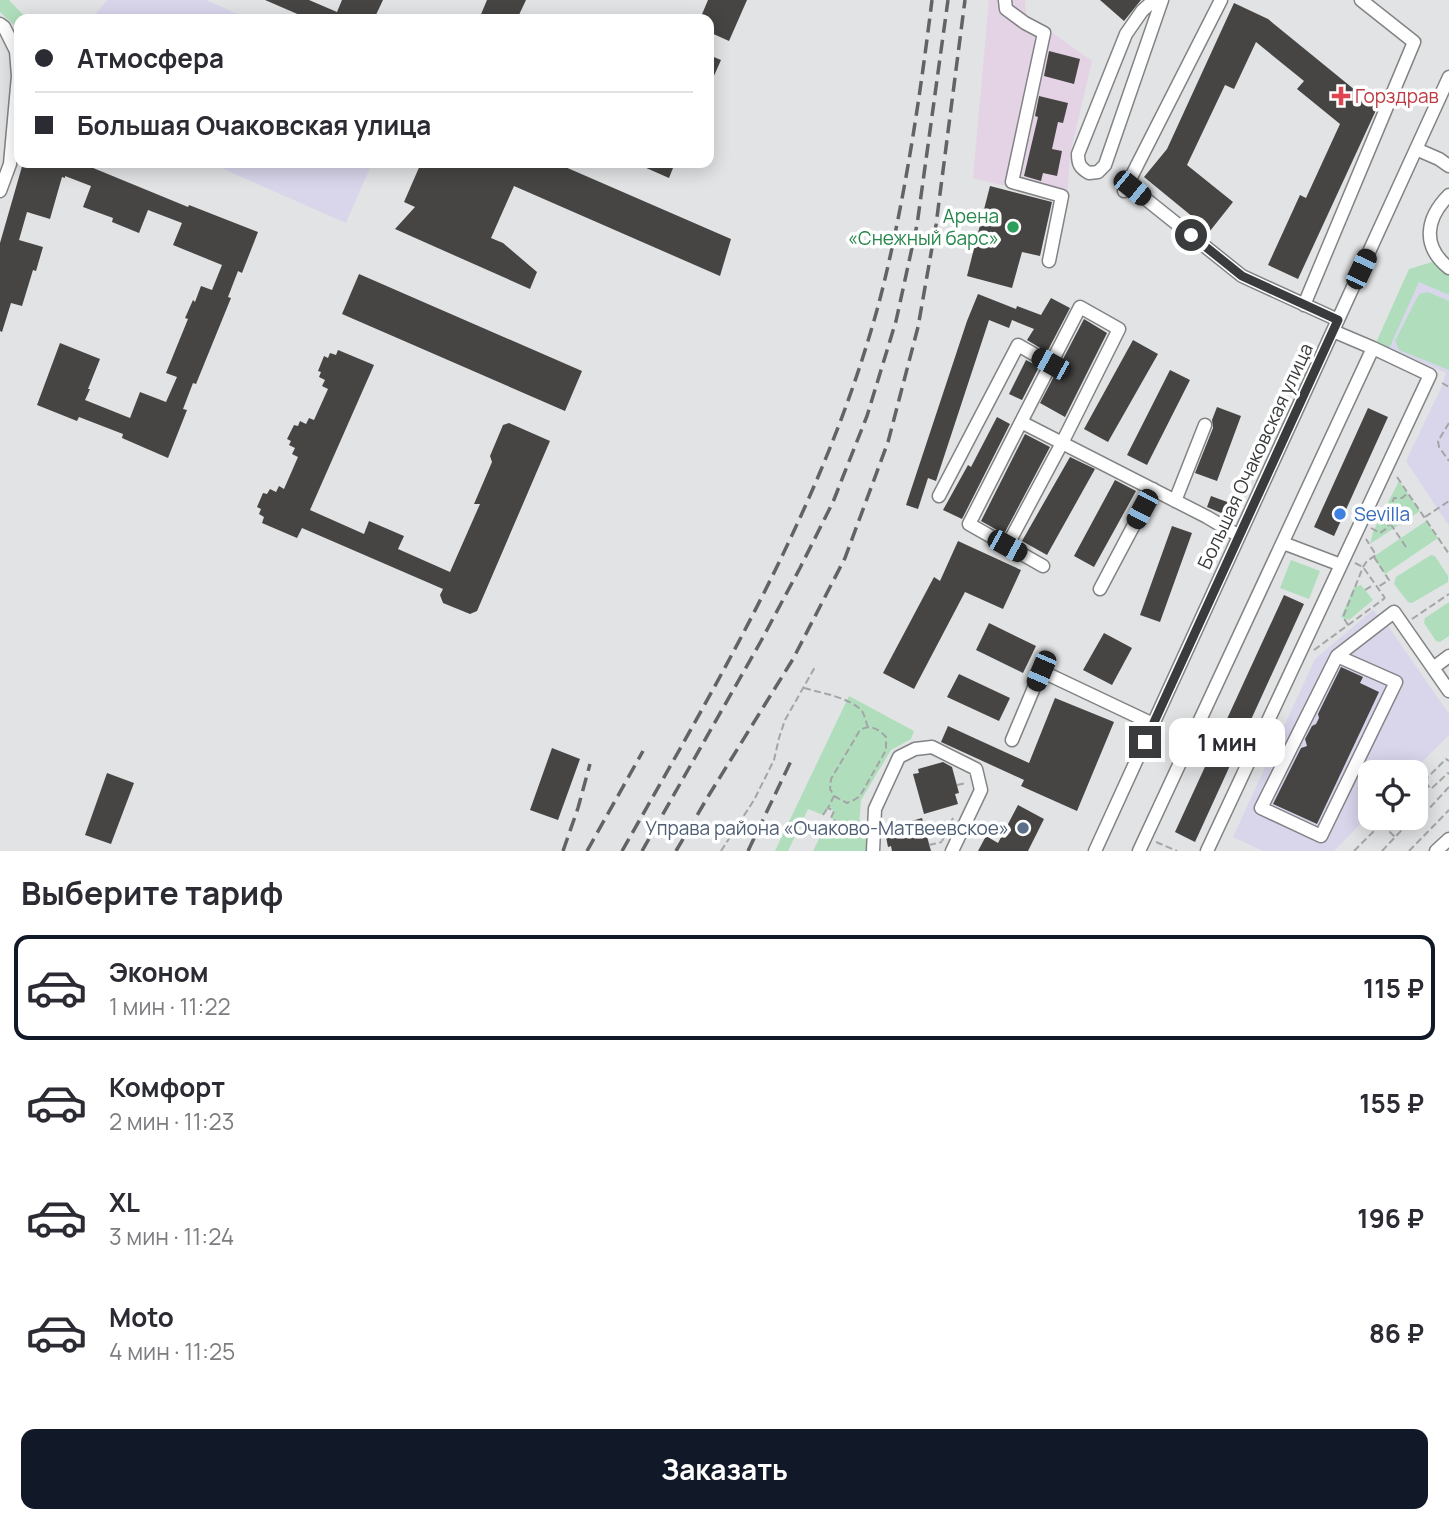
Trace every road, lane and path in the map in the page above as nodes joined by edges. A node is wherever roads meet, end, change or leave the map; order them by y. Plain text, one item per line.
1 (1005, 0) edge
2 (1154, 0) edge
3 (1162, 0) edge
4 (1221, 0) edge
5 (1361, 0) edge
6 (0, 24) edge
7 (14, 47) edge
8 (1449, 77) edge
9 (14, 120) edge
10 (1416, 149) junction
11 (1449, 166) edge
12 (0, 191) edge
13 (1449, 195) edge
14 (1049, 261) dead end
15 (1449, 268) edge
16 (1304, 305) junction
17 (1336, 326) junction
18 (1373, 348) junction
19 (1051, 364) junction
20 (1437, 381) dead end
21 (1449, 387) edge
22 (1021, 422) junction
23 (1449, 423) edge
24 (1205, 425) dead end
25 (1062, 443) junction
26 (1449, 461) edge
27 (1395, 473) dead end
28 (1153, 489) junction
29 (1408, 493) junction
30 (939, 496) dead end
31 (1175, 501) junction
32 (1449, 501) edge
33 (1424, 518) junction
34 (1390, 523) junction
35 (1370, 527) dead end
36 (1239, 536) junction
37 (1365, 538) dead end
38 (1283, 543) junction
39 (1007, 546) junction
40 (1406, 547) dead end
41 (1449, 554) edge
42 (1373, 557) junction
43 (1343, 561) junction
44 (1043, 566) dead end
45 (1363, 567) junction
46 (1376, 586) junction
47 (1100, 589) dead end
48 (1366, 590) dead end
49 (1449, 594) edge
50 (1385, 598) junction
51 (1394, 612) junction
52 (1404, 624) junction
53 (1348, 625) junction
54 (1308, 655) dead end
55 (1338, 656) junction
56 (1449, 656) edge
57 (815, 667) dead end
58 (1433, 668) junction
59 (803, 688) junction
60 (1449, 691) edge
61 (1153, 724) junction
62 (868, 727) junction
63 (1012, 740) dead end
64 (1449, 761) edge
65 (1449, 774) edge
66 (1428, 777) edge
67 (969, 779) dead end
68 (957, 785) dead end
69 (1428, 786) edge
70 (1449, 787) edge
71 (834, 796) junction
72 (828, 808) junction
73 (1428, 810) edge
74 (1449, 810) edge
75 (957, 815) dead end
76 (823, 816) dead end
77 (1375, 830) edge
78 (1389, 830) edge
79 (1401, 830) edge
80 (1395, 836) junction
81 (1146, 838) junction
82 (1449, 839) edge
83 (942, 842) junction
84 (929, 845) dead end
85 (874, 846) edge
86 (947, 850) edge
87 (721, 851) edge
88 (1095, 851) edge
89 (1139, 851) edge
90 (1177, 851) edge
91 (1207, 851) edge
92 (1354, 851) edge
93 (1382, 851) edge
94 (1409, 851) edge
95 (1436, 851) edge

1 - 14 street
2 - 3 street
4 - 16 street
5 - 16 street
6 - 7 street
8 - 10 street, Большая Очаковская улица
9 - 12 street
10 - 11 street
10 - 17 street, Большая Очаковская улица
13 - 15 street
16 - 17 street
17 - 18 street
17 - 36 street, Большая Очаковская улица
18 - 38 street
18 - 43 street
19 - 22 street
19 - 25 street
19 - 30 street
20 - 21 path
22 - 25 street
22 - 39 street
23 - 26 path
24 - 31 street
25 - 28 street
25 - 39 street
27 - 29 path
28 - 31 street
28 - 47 street
29 - 33 path
29 - 34 path
31 - 36 street
32 - 33 path
33 - 41 path
34 - 35 path
34 - 40 path
36 - 61 street, Большая Очаковская улица
37 - 42 path
38 - 43 street
38 - 81 street
39 - 44 street
42 - 45 path
42 - 46 path
43 - 45 path
43 - 91 street
45 - 46 path
45 - 53 path
46 - 48 path
46 - 50 path
49 - 52 path
50 - 51 path
50 - 53 path
51 - 52 street
51 - 55 street
52 - 58 street
53 - 54 path
55 - 55 street
56 - 58 street
57 - 59 path
58 - 60 street
59 - 62 path
59 - 87 path
61 - 63 street
61 - 88 street, Большая Очаковская улица
62 - 71 path
62 - 71 path
64 - 66 path
65 - 69 path
67 - 68 path
70 - 73 path
71 - 72 path
72 - 76 path
72 - 85 path
74 - 94 path
75 - 83 path
77 - 92 path
78 - 80 path
79 - 80 path
80 - 93 path
81 - 89 street
81 - 90 path
82 - 95 street
83 - 84 path
83 - 86 path
85 - 86 street

